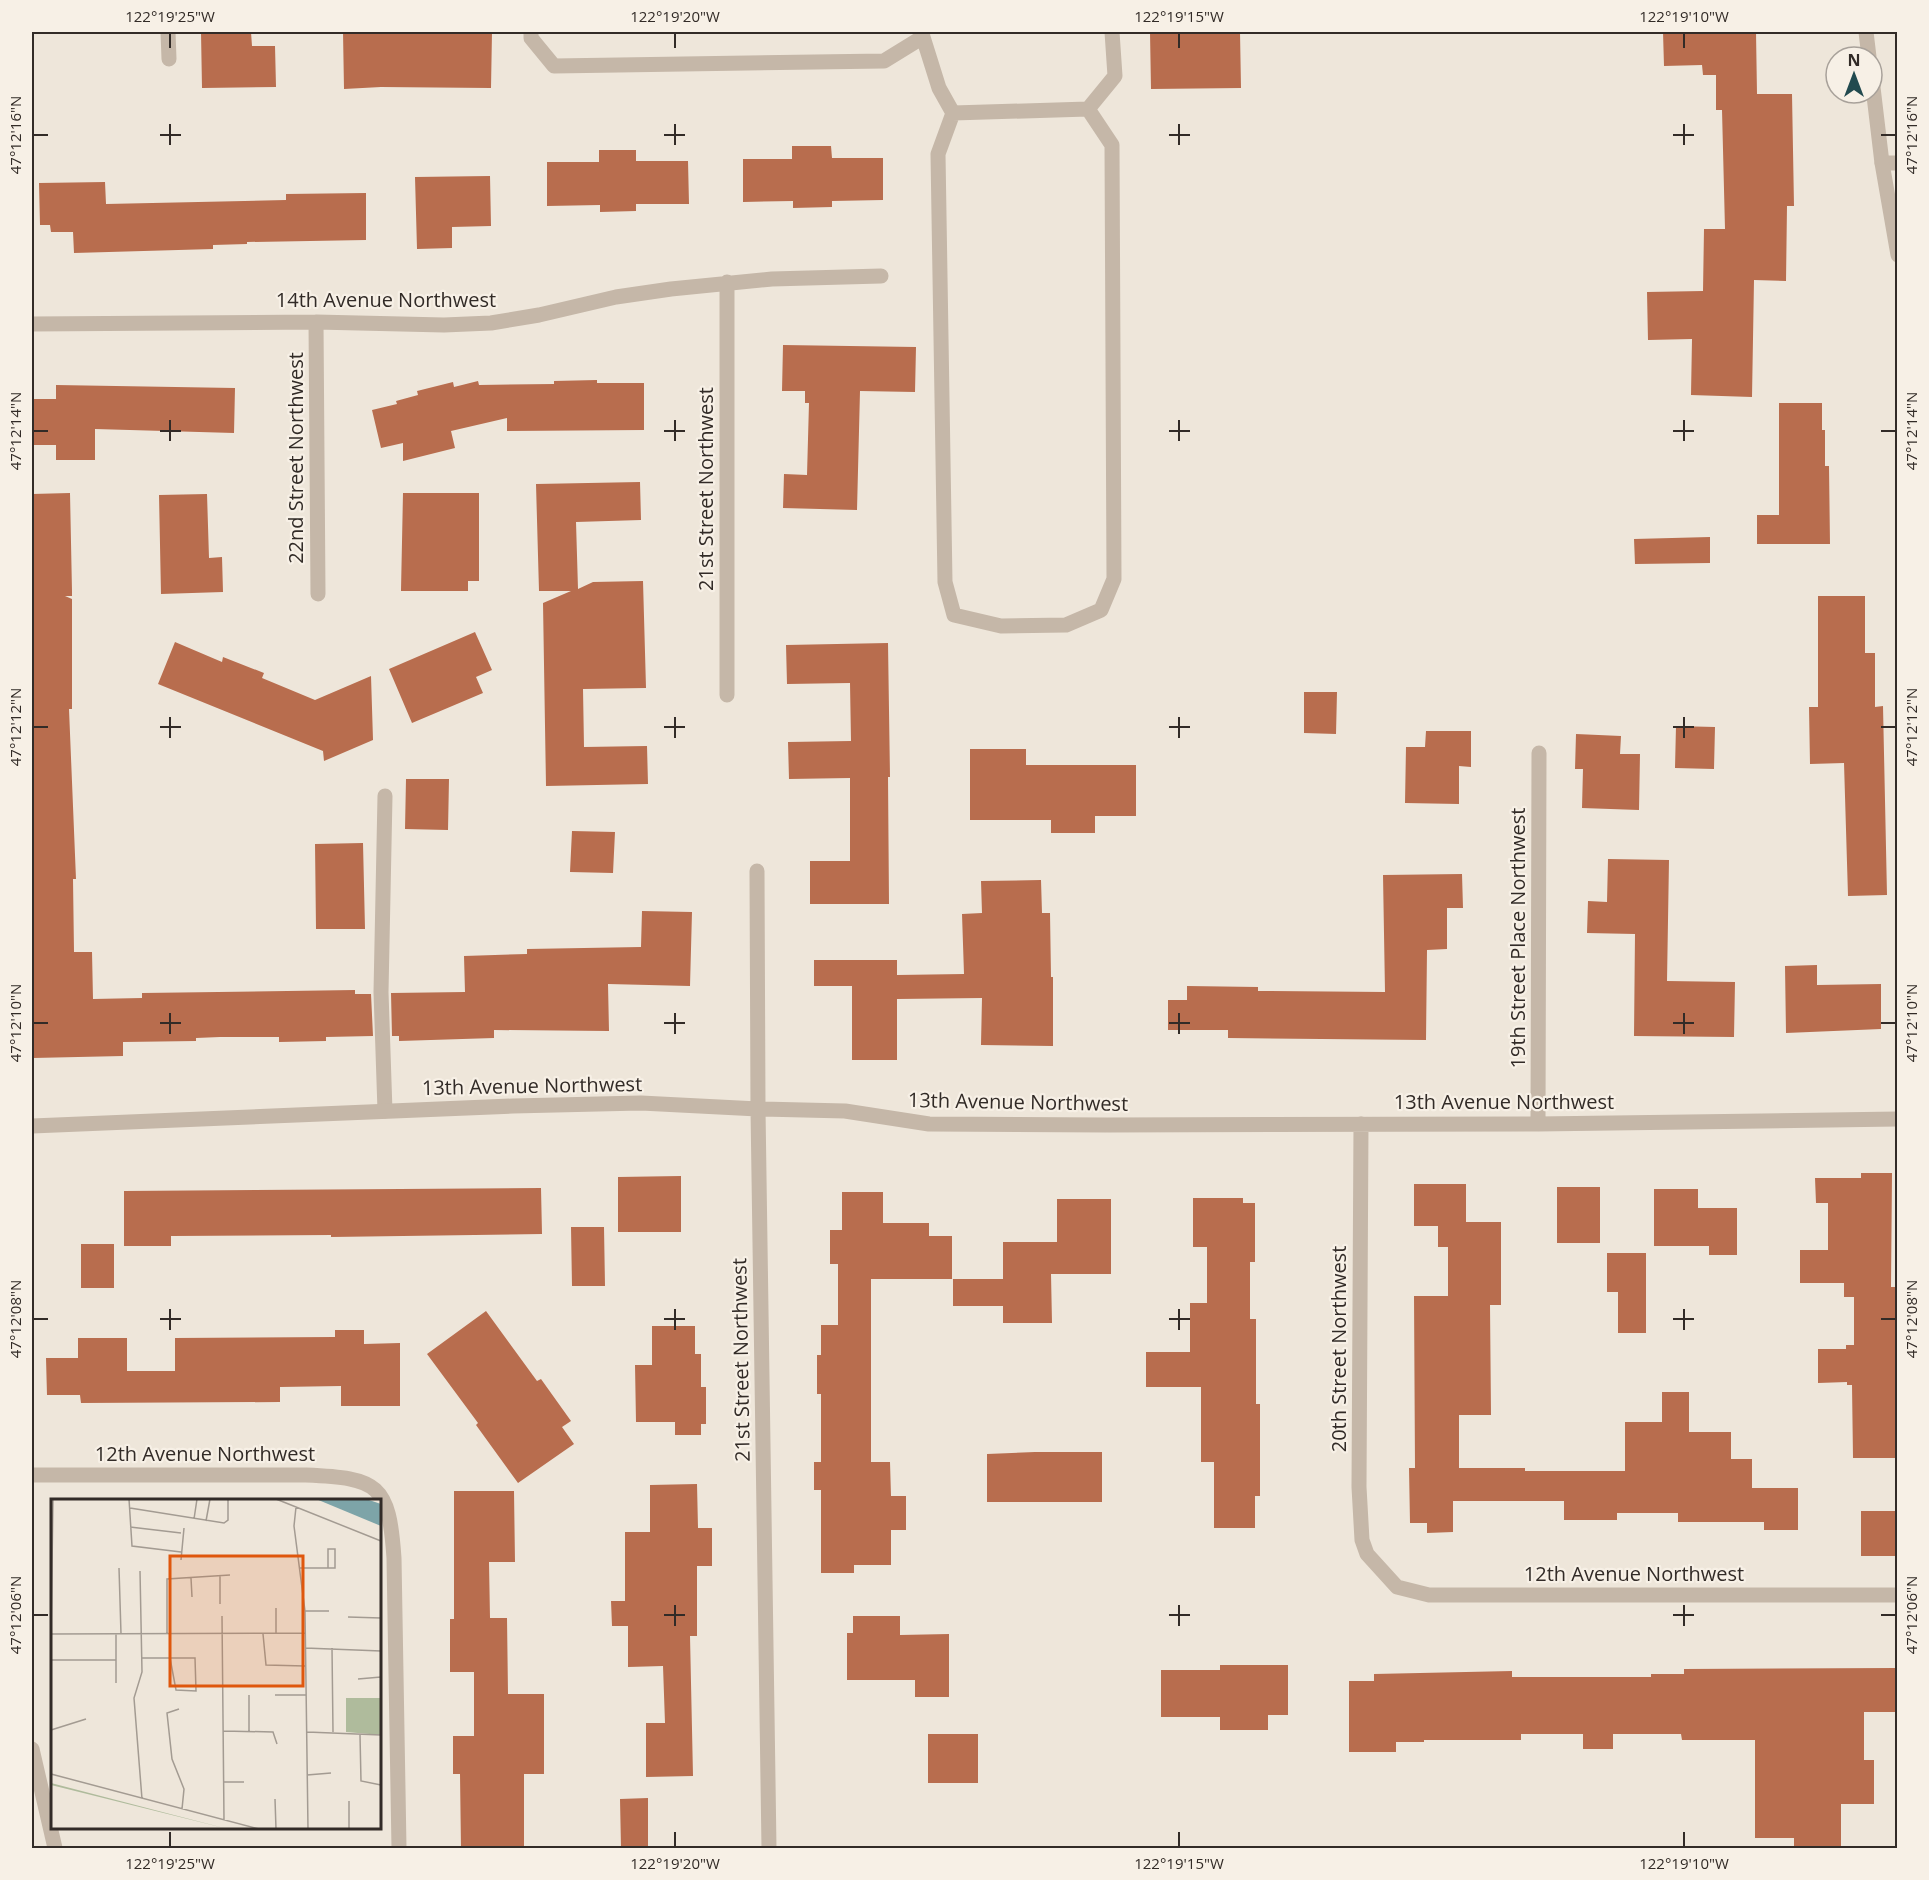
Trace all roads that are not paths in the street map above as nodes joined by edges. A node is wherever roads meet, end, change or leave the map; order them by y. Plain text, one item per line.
1 (168, 32) edge
2 (531, 32) edge
3 (1112, 32) edge
4 (922, 34) edge
5 (169, 60) dead end
6 (1878, 105) edge
7 (1088, 108) junction
8 (953, 113) junction
9 (1890, 163) edge
10 (1898, 255) edge
11 (881, 276) dead end
12 (728, 282) junction
13 (316, 322) junction
14 (32, 324) edge
15 (318, 594) dead end
16 (728, 695) dead end
17 (1539, 753) dead end
18 (385, 796) dead end
19 (757, 871) dead end
20 (758, 1109) junction
21 (385, 1111) junction
22 (1898, 1119) edge
23 (1361, 1124) junction
24 (1538, 1124) junction
25 (32, 1126) edge
26 (32, 1475) edge
27 (1380, 1569) joint
28 (1898, 1595) edge
29 (32, 1749) edge
30 (55, 1848) edge
31 (399, 1848) edge
32 (769, 1848) edge

1 - 5 street
2 - 4 street
3 - 7 street
4 - 8 street
6 - 9 street
7 - 8 street
7 - 8 street
9 - 10 street
11 - 12 street, 14th Avenue Northwest
12 - 13 street, 14th Avenue Northwest
12 - 16 street, 21st Street Northwest
13 - 14 street, 14th Avenue Northwest
13 - 15 street, 22nd Street Northwest
17 - 24 street, 19th Street Place Northwest
18 - 21 street
19 - 20 street, 21st Street Northwest
20 - 21 street, 13th Avenue Northwest
20 - 23 street, 13th Avenue Northwest
20 - 32 street, 21st Street Northwest
21 - 25 street, 13th Avenue Northwest
22 - 24 street, 13th Avenue Northwest
23 - 24 street, 13th Avenue Northwest
23 - 27 street, 20th Street Northwest
26 - 31 street, 12th Avenue Northwest
27 - 28 street, 12th Avenue Northwest
29 - 30 street

